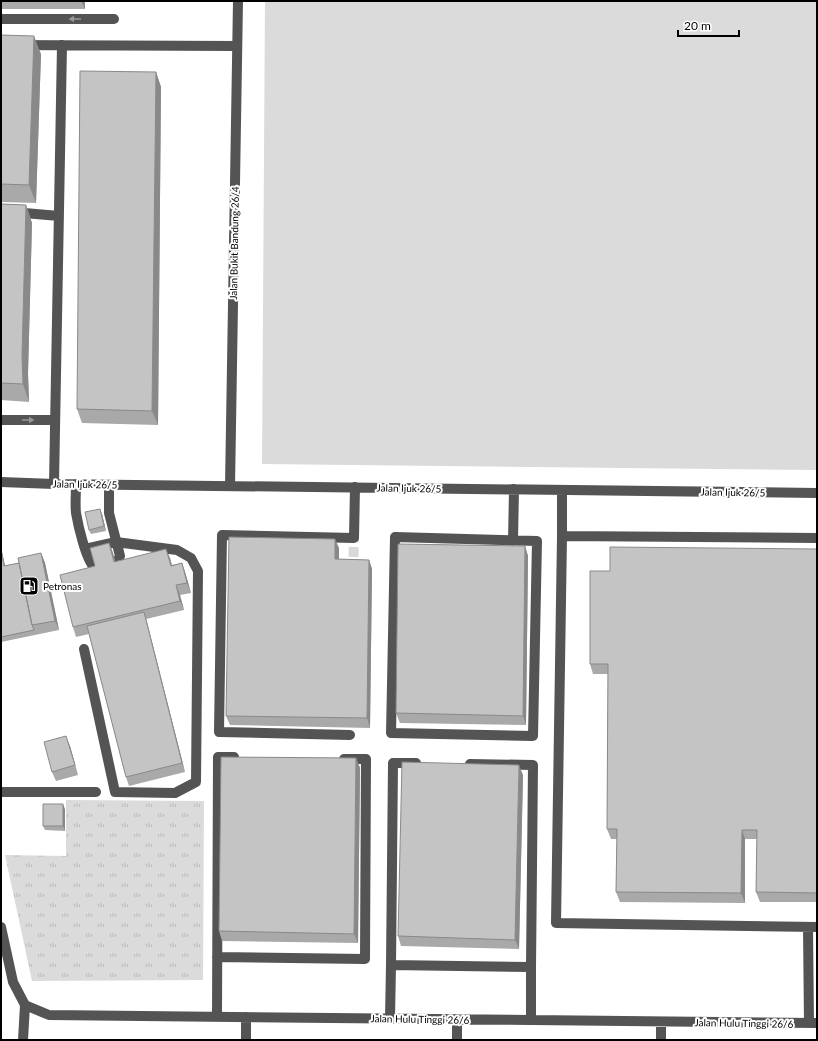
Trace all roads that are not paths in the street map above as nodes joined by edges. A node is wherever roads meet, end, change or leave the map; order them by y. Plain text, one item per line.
1 (238, 1) edge
2 (1, 19) edge
3 (114, 19) dead end
4 (1, 45) edge
5 (62, 45) junction
6 (238, 46) junction
7 (1, 211) edge
8 (59, 216) junction
9 (1, 420) edge
10 (55, 420) junction
11 (1, 482) edge
12 (54, 484) junction
13 (76, 484) junction
14 (109, 485) junction
15 (230, 486) junction
16 (354, 487) junction
17 (514, 489) junction
18 (562, 490) junction
19 (817, 493) edge
20 (562, 536) junction
21 (817, 538) edge
22 (513, 540) junction
23 (116, 542) junction
24 (85, 548) junction
25 (117, 562) edge
26 (94, 567) edge
27 (84, 649) dead end
28 (350, 735) dead end
29 (242, 758) edge
30 (335, 759) edge
31 (424, 764) edge
32 (463, 764) edge
33 (1, 792) edge
34 (96, 792) dead end
35 (1, 927) edge
36 (812, 927) edge
37 (217, 956) junction
38 (391, 965) junction
39 (531, 967) junction
40 (25, 1005) junction
41 (217, 1016) junction
42 (246, 1017) junction
43 (390, 1018) junction
44 (457, 1019) junction
45 (531, 1020) junction
46 (661, 1022) junction
47 (813, 1023) edge
48 (23, 1040) edge
49 (246, 1040) edge
50 (457, 1040) edge
51 (661, 1040) edge

1 - 6 street, Jalan Bukit Bandung 26/4
3 -> 2 street
4 - 5 street
5 - 6 street
5 - 8 street
6 - 15 street, Jalan Bukit Bandung 26/4
7 - 8 street
8 - 10 street
9 -> 10 street
10 - 12 street
11 - 12 street, Jalan Ijuk 26/5
12 - 13 street, Jalan Ijuk 26/5
13 - 14 street, Jalan Ijuk 26/5
13 - 24 street
14 - 15 street, Jalan Ijuk 26/5
14 - 23 street
15 - 16 street, Jalan Ijuk 26/5
16 - 17 street, Jalan Ijuk 26/5
16 - 28 street
17 - 18 street, Jalan Ijuk 26/5
17 - 22 street
18 - 19 street, Jalan Ijuk 26/5
18 - 20 street
20 - 21 street
20 - 36 street
22 - 22 street
23 - 24 street
23 - 25 street
23 - 27 street
24 - 26 street
29 - 37 street
30 - 37 street
31 - 38 street
32 - 39 street
33 - 34 street
35 - 40 street
36 - 47 street
37 - 41 street
38 - 39 street
38 - 43 street
39 - 45 street
40 - 41 street, Jalan Hulu Tinggi 26/6
40 - 48 street
41 - 42 street, Jalan Hulu Tinggi 26/6
42 - 43 street, Jalan Hulu Tinggi 26/6
42 - 49 street
43 - 44 street, Jalan Hulu Tinggi 26/6
44 - 45 street, Jalan Hulu Tinggi 26/6
44 - 50 street
45 - 46 street, Jalan Hulu Tinggi 26/6
46 - 47 street, Jalan Hulu Tinggi 26/6
46 - 51 street

